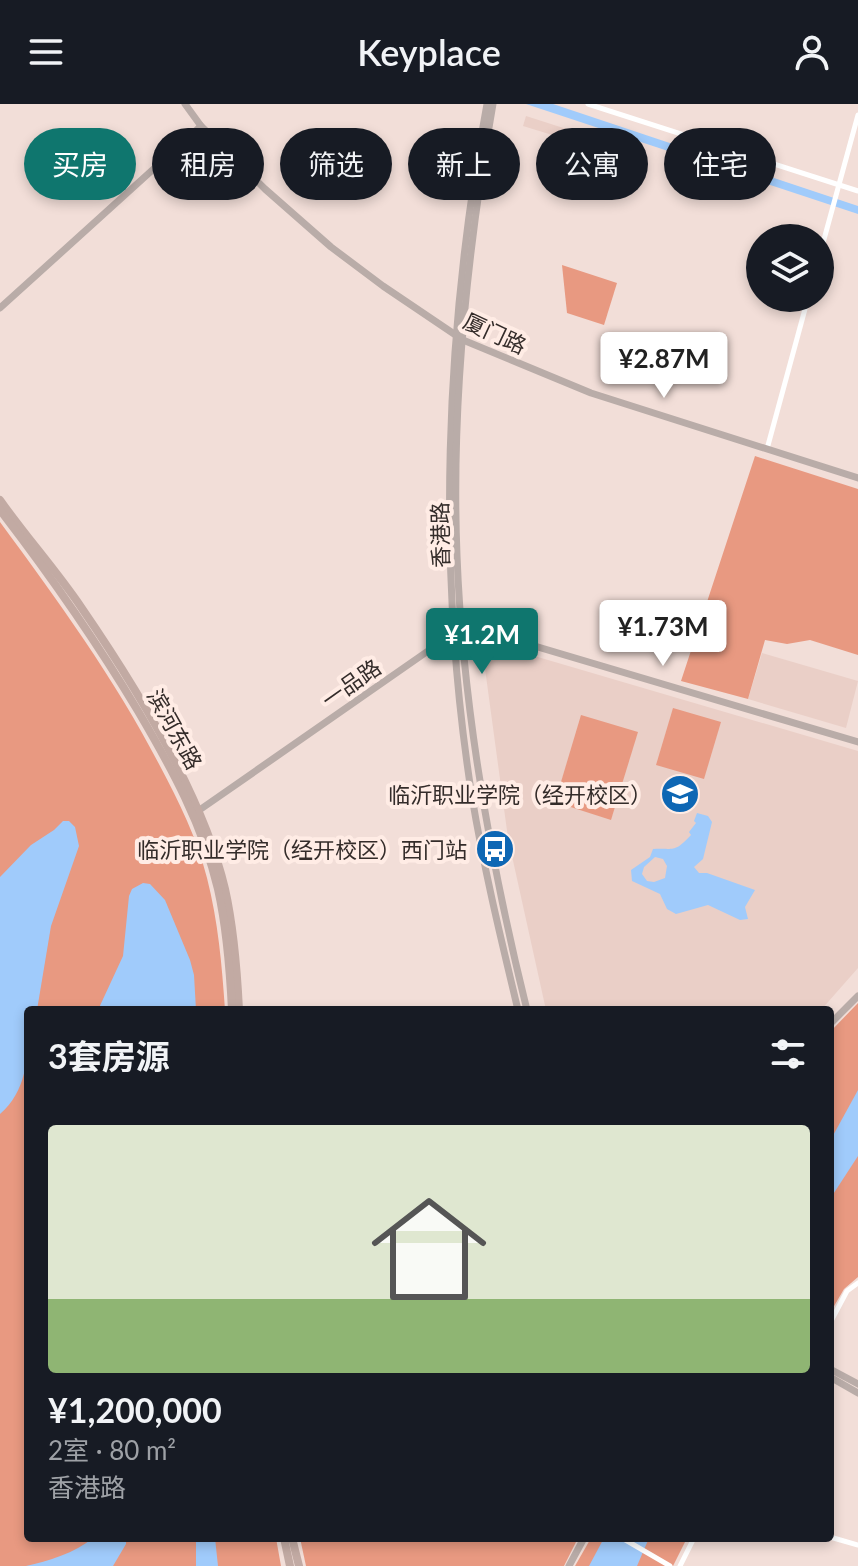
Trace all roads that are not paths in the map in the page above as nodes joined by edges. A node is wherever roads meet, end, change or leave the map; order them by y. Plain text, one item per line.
1 (185, 104) edge
2 (487, 104) edge
3 (493, 104) edge
4 (588, 104) edge
5 (858, 115) edge
6 (201, 126) junction
7 (839, 186) junction
8 (858, 191) edge
9 (828, 224) edge
10 (0, 308) edge
11 (804, 312) edge
12 (460, 339) junction
13 (767, 449) junction
14 (858, 478) edge
15 (0, 500) edge
16 (0, 510) edge
17 (458, 631) junction
18 (858, 742) edge
19 (198, 811) junction
20 (858, 996) edge
21 (232, 1006) edge
22 (239, 1006) edge
23 (517, 1006) edge
24 (526, 1006) edge
25 (834, 1020) edge
26 (858, 1283) edge
27 (834, 1315) edge
28 (834, 1371) edge
29 (834, 1379) edge
30 (858, 1384) edge
31 (858, 1393) edge
32 (834, 1538) edge
33 (285, 1542) edge
34 (293, 1542) edge
35 (582, 1542) edge
36 (629, 1542) edge
37 (692, 1542) edge
38 (858, 1545) edge
39 (290, 1566) edge
40 (299, 1566) edge
41 (569, 1566) edge
42 (670, 1566) edge
43 (680, 1566) edge

1 - 6 street, 厦门路
2 - 12 street, 香港路
3 - 12 street, 香港路
4 - 7 street
5 - 7 street
6 - 10 street
6 - 12 street, 厦门路
7 - 8 street
7 - 9 street
11 - 13 street
12 - 13 street, 厦门路
12 - 17 street, 香港路
13 - 14 street, 厦门路
15 - 19 main road, 滨河东路
16 - 21 main road, 滨河东路
17 - 18 street
17 - 19 street, 一品路
17 - 23 street, 香港路
17 - 24 street, 香港路
19 - 22 main road, 滨河东路
20 - 25 street
26 - 27 street
28 - 30 street
29 - 31 street
32 - 38 street
33 - 39 main road
34 - 40 main road
35 - 41 street
36 - 42 street
37 - 43 street

